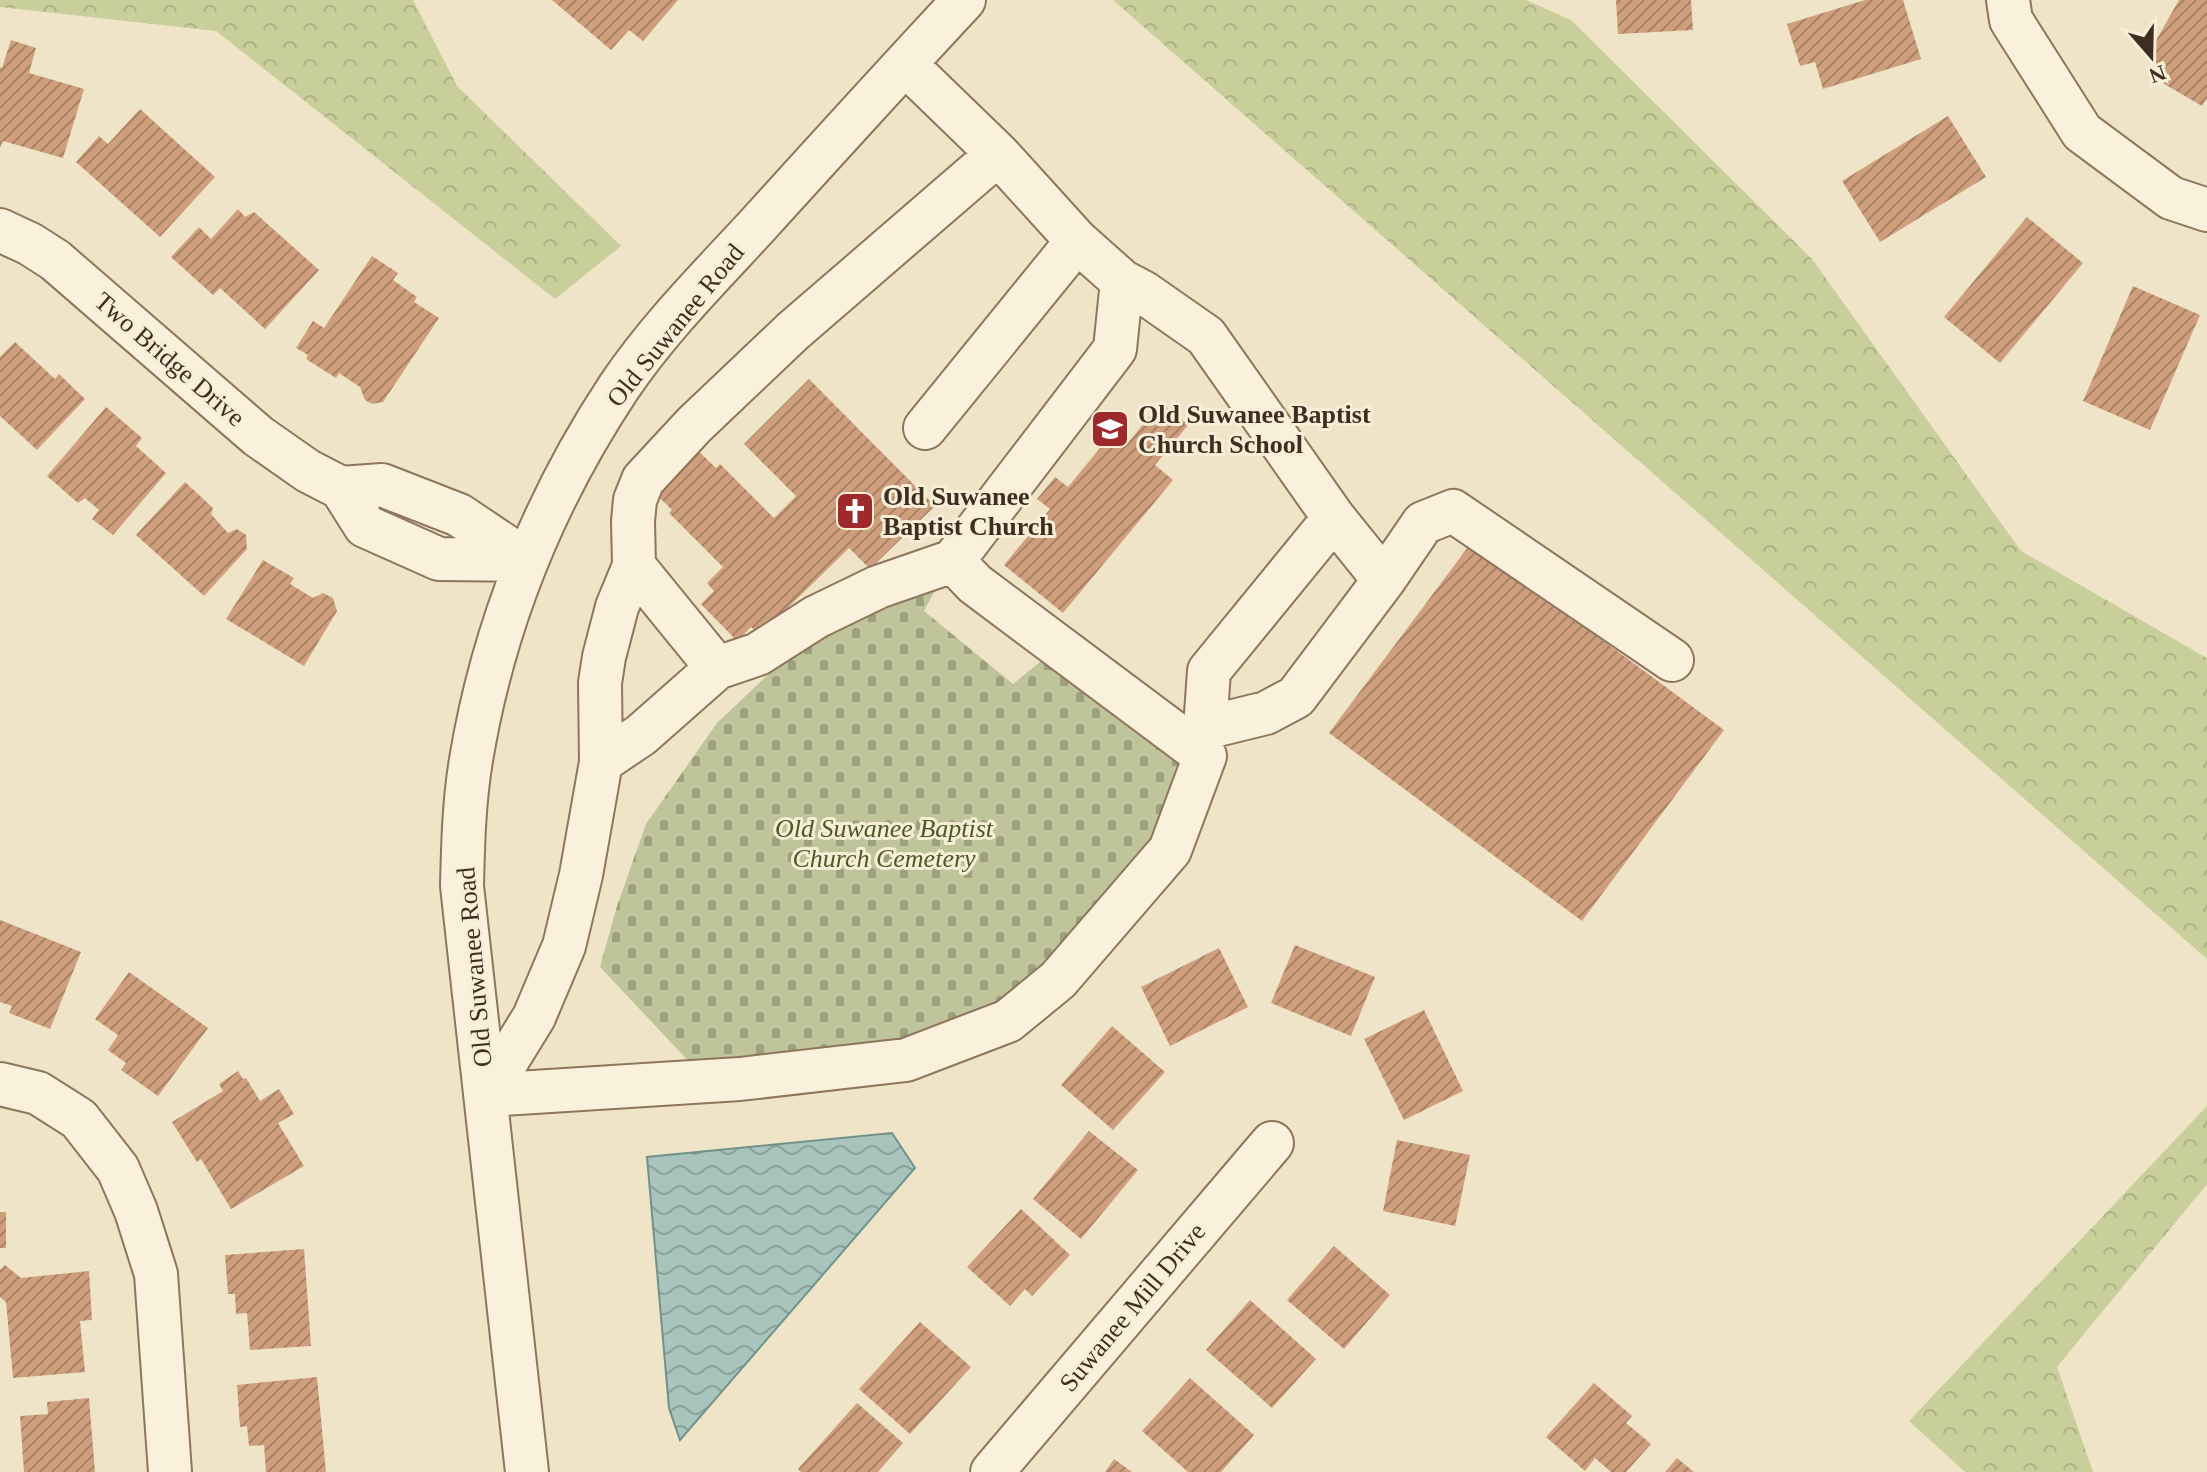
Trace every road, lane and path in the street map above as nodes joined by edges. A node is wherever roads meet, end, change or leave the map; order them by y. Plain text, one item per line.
1 (964, 0) edge
2 (2008, 0) edge
3 (905, 64) junction
4 (998, 154) junction
5 (2207, 210) edge
6 (0, 230) edge
7 (1077, 241) junction
8 (1122, 281) junction
9 (925, 428) dead end
10 (1334, 518) junction
11 (526, 560) junction
12 (953, 561) junction
13 (634, 566) junction
14 (1384, 580) junction
15 (1672, 660) dead end
16 (717, 668) junction
17 (1198, 736) junction
18 (601, 762) junction
19 (0, 1084) edge
20 (486, 1095) junction
21 (1272, 1143) dead end
22 (170, 1472) edge
23 (527, 1472) edge
24 (992, 1472) edge

1 - 3 street, Old Suwanee Road
2 - 5 street
3 - 4 street
3 - 11 street, Old Suwanee Road
4 - 7 street
4 - 13 street
6 - 11 street, Two Bridge Drive
7 - 8 street
7 - 9 street
8 - 10 street
8 - 12 street
10 - 14 street
10 - 17 street
11 - 20 street, Old Suwanee Road
12 - 16 street
12 - 17 street
13 - 16 street
13 - 18 street
14 - 15 street
14 - 17 street
16 - 18 street
17 - 20 street
18 - 20 street
19 - 22 street
20 - 23 street, Old Suwanee Road
21 - 24 street, Suwanee Mill Drive

